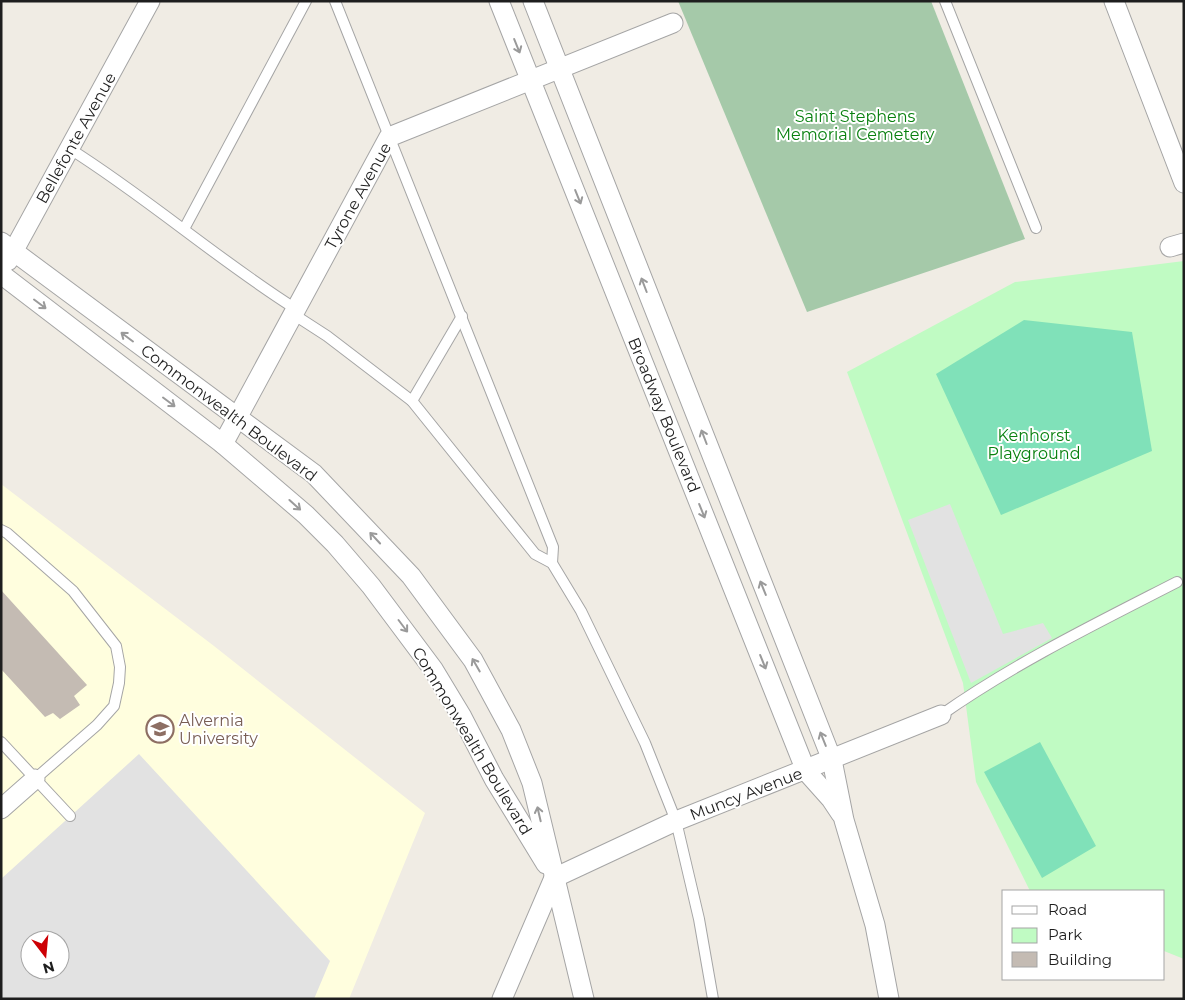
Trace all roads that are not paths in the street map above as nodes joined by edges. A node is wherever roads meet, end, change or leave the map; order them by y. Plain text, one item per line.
1 (150, 1) edge
2 (306, 1) edge
3 (335, 1) edge
4 (499, 1) edge
5 (533, 1) edge
6 (945, 1) edge
7 (1114, 1) edge
8 (673, 22) dead end
9 (560, 68) junction
10 (531, 80) junction
11 (389, 137) junction
12 (70, 149) junction
13 (1184, 183) edge
14 (1036, 228) dead end
15 (184, 229) junction
16 (7, 247) edge
17 (1, 274) edge
18 (295, 311) junction
19 (462, 316) junction
20 (412, 401) junction
21 (236, 418) junction
22 (223, 444) junction
23 (1, 530) edge
24 (552, 563) junction
25 (1177, 582) dead end
26 (941, 715) joint
27 (1, 742) edge
28 (832, 760) junction
29 (806, 771) junction
30 (35, 779) junction
31 (1, 809) edge
32 (70, 816) dead end
33 (844, 820) junction
34 (676, 821) junction
35 (554, 878) junction
36 (502, 999) edge
37 (584, 999) edge
38 (713, 999) edge
39 (889, 999) edge

1 - 12 street, Bellefonte Avenue
2 - 15 lane
3 - 11 lane
4 -> 10 street, Broadway Boulevard
5 - 9 street, Broadway Boulevard
6 - 14 lane
7 - 13 street
8 - 9 street, Tyrone Avenue
9 - 10 street, Tyrone Avenue
28 -> 9 street, Broadway Boulevard
10 - 11 street, Tyrone Avenue
10 -> 29 street, Broadway Boulevard
11 - 18 street, Tyrone Avenue
11 - 19 lane
12 - 15 lane
12 - 16 street, Bellefonte Avenue
15 - 18 lane
16 - 17 street, Bellefonte Avenue
21 -> 16 street, Commonwealth Boulevard
17 -> 22 street, Commonwealth Boulevard
18 - 20 lane
18 - 21 street, Tyrone Avenue
19 - 20 lane
19 - 24 lane
20 - 24 lane
21 - 22 street, Tyrone Avenue
35 -> 21 street, Commonwealth Boulevard
22 -> 35 street, Commonwealth Boulevard
23 - 30 lane
24 - 34 lane
25 - 26 lane
26 - 28 street, Muncy Avenue
27 - 30 lane
28 - 29 street, Muncy Avenue
28 - 33 street, Broadway Boulevard
29 - 33 street, Broadway Boulevard
29 - 34 street, Muncy Avenue
30 - 31 street
30 - 32 lane
33 - 39 street, Broadway Boulevard
34 - 35 street, Muncy Avenue
34 - 38 lane
35 - 36 street
35 - 37 street, Commonwealth Boulevard

